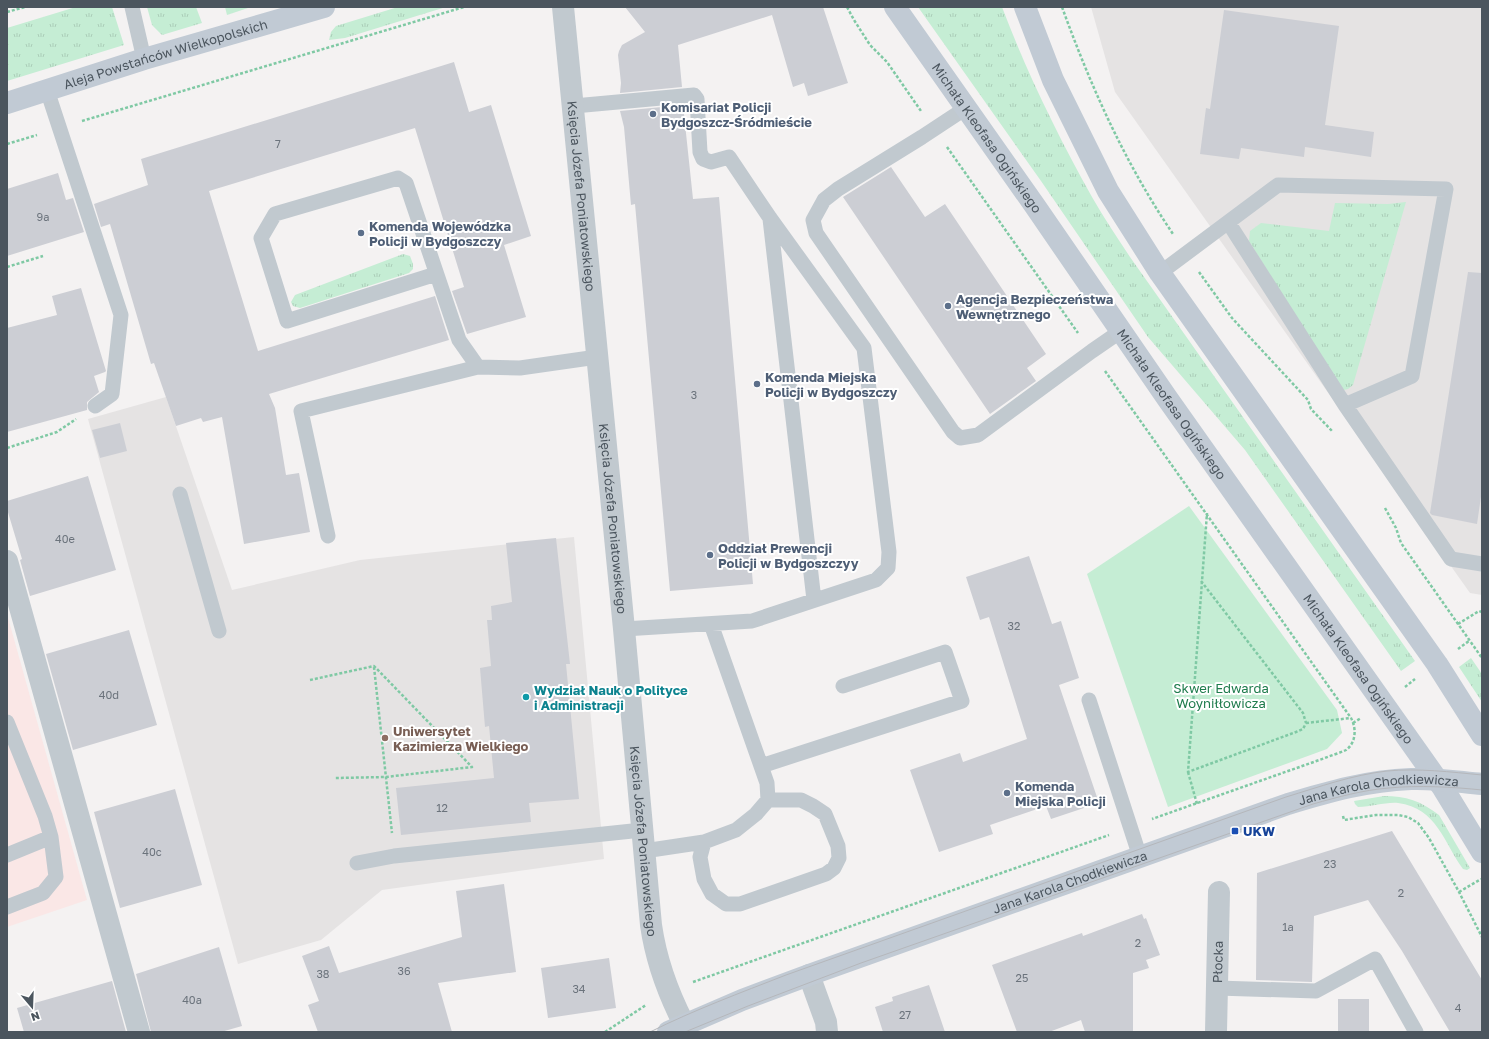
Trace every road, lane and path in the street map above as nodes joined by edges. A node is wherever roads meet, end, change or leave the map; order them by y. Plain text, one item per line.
1 (25, 7) edge
2 (132, 7) edge
3 (324, 7) edge
4 (464, 7) edge
5 (563, 7) edge
6 (847, 7) edge
7 (895, 7) edge
8 (1025, 7) edge
9 (1062, 7) edge
10 (7, 12) edge
11 (144, 59) junction
12 (47, 90) junction
13 (7, 103) edge
14 (574, 106) junction
15 (966, 108) junction
16 (59, 128) junction
17 (934, 129) junction
18 (7, 144) edge
19 (770, 218) junction
20 (1228, 222) junction
21 (1186, 254) junction
22 (43, 256) dead end
23 (7, 267) edge
24 (1160, 273) junction
25 (436, 274) junction
26 (1121, 331) junction
27 (1092, 351) junction
28 (597, 357) junction
29 (478, 367) junction
30 (1308, 400) dead end
31 (1345, 405) junction
32 (95, 406) joint
33 (7, 448) edge
34 (180, 494) dead end
35 (1207, 512) junction
36 (328, 536) dead end
37 (1401, 543) dead end
38 (7, 561) edge
39 (1482, 564) edge
40 (1201, 582) junction
41 (814, 600) junction
42 (1482, 612) edge
43 (711, 624) junction
44 (1458, 624) junction
45 (624, 629) junction
46 (219, 631) dead end
47 (1482, 658) edge
48 (374, 666) junction
49 (310, 680) dead end
50 (843, 686) dead end
51 (1089, 700) dead end
52 (1351, 718) junction
53 (7, 722) edge
54 (1306, 724) junction
55 (1482, 735) edge
56 (761, 766) junction
57 (1188, 772) junction
58 (386, 777) junction
59 (336, 778) dead end
60 (1437, 780) junction
61 (1482, 784) edge
62 (768, 800) junction
63 (1197, 804) junction
64 (1344, 820) dead end
65 (1130, 827) junction
66 (51, 837) junction
67 (643, 840) junction
68 (704, 842) junction
69 (1482, 852) edge
70 (7, 855) edge
71 (394, 856) junction
72 (1140, 857) junction
73 (357, 864) dead end
74 (1478, 881) dead end
75 (1219, 892) dead end
76 (1459, 892) junction
77 (7, 907) edge
78 (1482, 937) edge
79 (809, 975) junction
80 (691, 983) dead end
81 (1217, 988) junction
82 (652, 1001) dead end
83 (676, 1028) edge
84 (139, 1032) edge
85 (605, 1032) edge
86 (827, 1032) edge
87 (1216, 1032) edge
88 (1416, 1032) edge

1 - 10 path
2 - 11 lane
3 - 11 main road, Aleja Powstańców Wielkopolskich
4 - 16 path
5 - 14 street, Księcia Józefa Poniatowskiego
6 - 17 path
7 - 15 main road, Michała Kleofasa Ogińskiego
8 - 24 main road
9 - 21 path
11 - 12 main road, Aleja Powstańców Wielkopolskich
12 - 13 main road, Aleja Powstańców Wielkopolskich
12 - 16 lane
14 - 19 lane
14 - 28 street, Księcia Józefa Poniatowskiego
15 - 17 lane
15 - 26 main road, Michała Kleofasa Ogińskiego
16 - 18 path
16 - 32 lane
17 - 27 path
17 - 27 lane
19 - 41 lane
19 - 41 lane
20 - 21 lane
20 - 31 lane
20 - 31 lane
21 - 24 lane
21 - 30 path
22 - 23 path
24 - 55 main road
25 - 25 lane
25 - 29 lane
26 - 27 lane
26 - 60 main road, Michała Kleofasa Ogińskiego
27 - 35 path
28 - 29 lane
28 - 45 street, Księcia Józefa Poniatowskiego
29 - 36 lane
31 - 39 lane
32 - 33 path
34 - 46 lane
35 - 40 path
35 - 52 path
37 - 44 path
38 - 84 street
40 - 54 path
40 - 57 path
41 - 43 lane
42 - 44 path
43 - 45 lane
43 - 56 lane
44 - 47 path
45 - 67 street, Księcia Józefa Poniatowskiego
48 - 49 path
48 - 58 path
48 - 58 path
50 - 56 lane
51 - 65 lane
52 - 54 path
52 - 63 path
53 - 66 lane
54 - 57 path
56 - 62 lane
57 - 63 path
58 - 59 path
58 - 71 path
60 - 61 main road, Jana Karola Chodkiewicza
60 - 69 main road, Michała Kleofasa Ogińskiego
60 - 72 main road, Jana Karola Chodkiewicza
62 - 68 lane
62 - 68 lane
63 - 65 path
64 - 76 path
65 - 72 lane
65 - 80 path
66 - 70 lane
66 - 77 lane
67 - 68 lane
67 - 71 lane
67 - 83 street, Księcia Józefa Poniatowskiego
71 - 73 lane
72 - 79 main road, Jana Karola Chodkiewicza
74 - 76 path
75 - 81 street, Płocka
76 - 78 path
79 - 83 main road, Jana Karola Chodkiewicza
79 - 86 street
81 - 87 street, Płocka
81 - 88 lane
82 - 85 path

